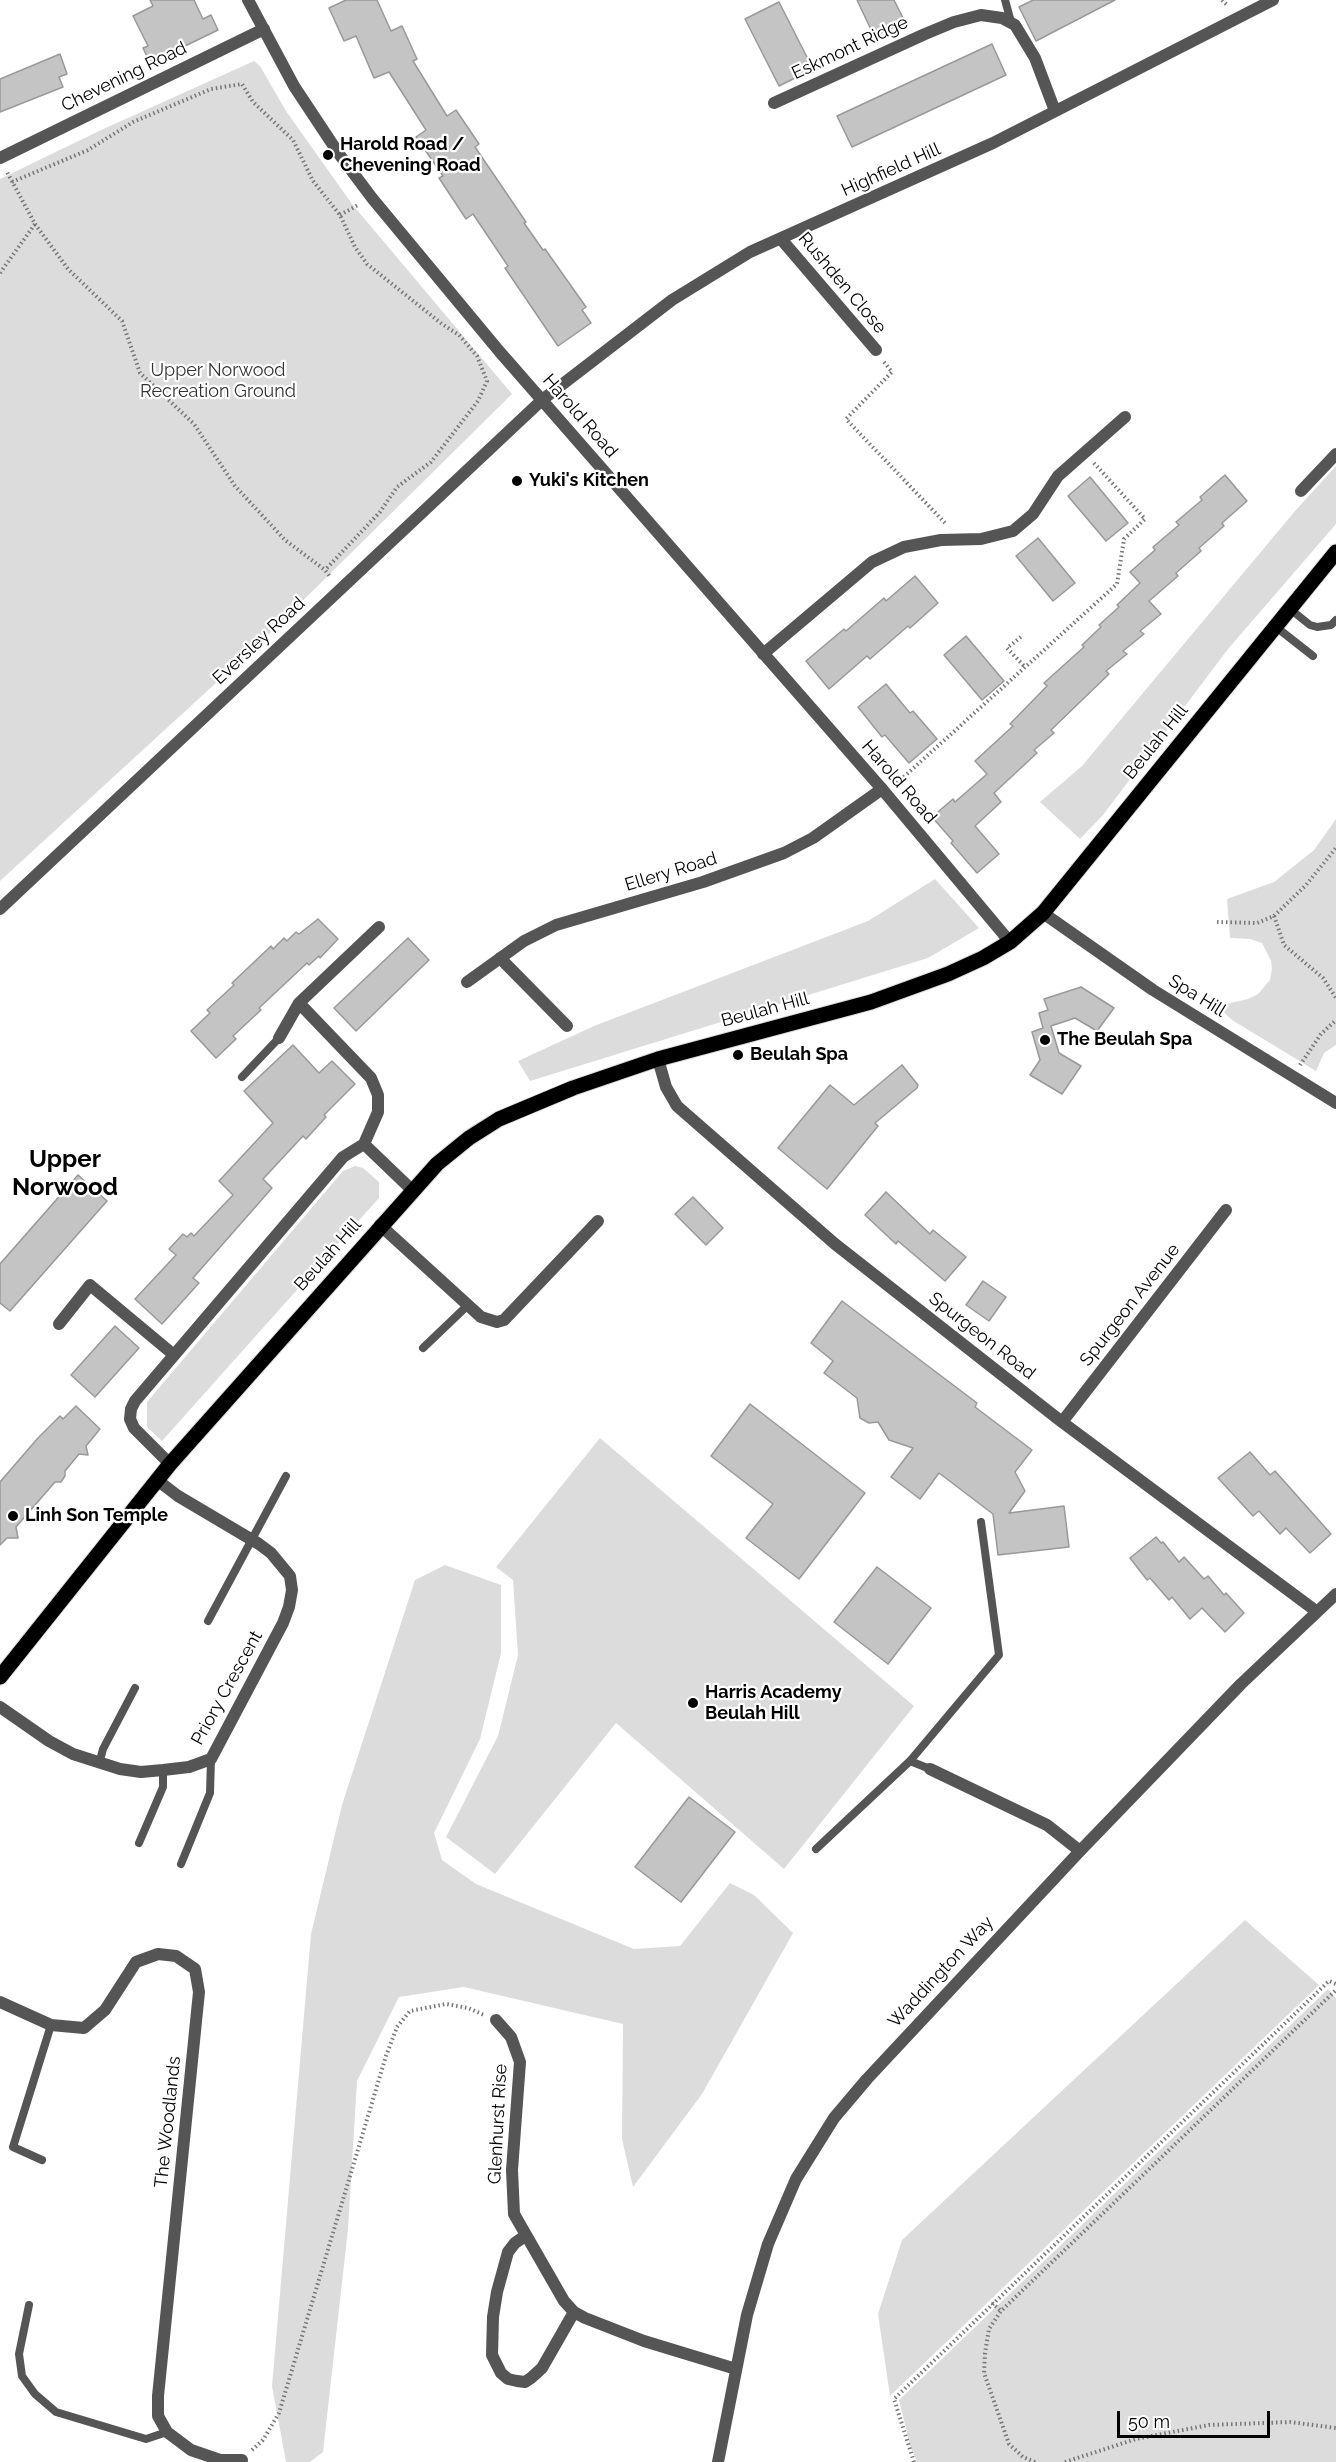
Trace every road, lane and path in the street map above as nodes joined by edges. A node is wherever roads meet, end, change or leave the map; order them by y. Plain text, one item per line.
1 (248, 0) edge
2 (1005, 0) edge
3 (1273, 0) edge
4 (1011, 22) junction
5 (264, 29) junction
6 (774, 103) dead end
7 (1055, 111) junction
8 (0, 158) edge
9 (7, 171) dead end
10 (12, 182) junction
11 (35, 224) junction
12 (782, 239) junction
13 (0, 273) edge
14 (876, 350) joint
15 (542, 400) junction
16 (1125, 417) dead end
17 (1085, 454) junction
18 (1336, 454) edge
19 (1301, 491) dead end
20 (962, 540) junction
21 (1336, 552) edge
22 (325, 570) junction
23 (339, 590) junction
24 (1290, 609) junction
25 (1336, 620) edge
26 (1276, 627) junction
27 (1021, 637) dead end
28 (763, 654) junction
29 (1313, 656) dead end
30 (1025, 668) junction
31 (884, 791) junction
32 (1336, 848) edge
33 (0, 909) edge
34 (1044, 913) junction
35 (1274, 916) junction
36 (1217, 922) dead end
37 (379, 927) dead end
38 (1010, 942) junction
39 (501, 958) junction
40 (467, 982) dead end
41 (1336, 998) edge
42 (299, 1003) junction
43 (1336, 1020) edge
44 (567, 1026) dead end
45 (279, 1038) joint
46 (658, 1059) junction
47 (1293, 1076) junction
48 (242, 1077) dead end
49 (1336, 1103) edge
50 (364, 1144) junction
51 (412, 1190) junction
52 (1226, 1210) dead end
53 (598, 1221) dead end
54 (380, 1226) junction
55 (468, 1305) junction
56 (59, 1324) dead end
57 (423, 1348) dead end
58 (174, 1355) junction
59 (1062, 1422) junction
60 (170, 1464) junction
61 (286, 1476) dead end
62 (157, 1480) junction
63 (981, 1522) dead end
64 (253, 1540) junction
65 (1336, 1594) edge
66 (1316, 1611) junction
67 (208, 1621) dead end
68 (0, 1677) edge
69 (135, 1688) dead end
70 (0, 1707) edge
71 (211, 1760) junction
72 (910, 1761) junction
73 (99, 1764) junction
74 (930, 1769) joint
75 (163, 1770) junction
76 (139, 1843) dead end
77 (816, 1849) dead end
78 (1080, 1851) junction
79 (181, 1864) dead end
80 (1336, 1984) edge
81 (1336, 1990) edge
82 (0, 2002) edge
83 (496, 2020) joint
84 (51, 2025) junction
85 (42, 2160) dead end
86 (525, 2235) junction
87 (992, 2303) junction
88 (29, 2305) dead end
89 (1001, 2311) junction
90 (574, 2312) junction
91 (736, 2369) junction
92 (1336, 2428) edge
93 (168, 2432) junction
94 (242, 2460) joint
95 (718, 2462) edge
96 (914, 2462) edge
97 (1035, 2462) edge
98 (1065, 2462) edge

1 - 5 street, Harold Road
2 - 4 lane
3 - 7 street, Highfield Hill
4 - 6 street, Eskmont Ridge
4 - 7 street
5 - 8 street, Chevening Road
5 - 15 street, Harold Road
7 - 12 street, Highfield Hill
9 - 10 path
10 - 11 path
10 - 22 path
11 - 13 path
11 - 22 path
12 - 14 street, Rushden Close
12 - 15 street, Highfield Hill
14 - 20 path
15 - 23 street, Eversley Road
15 - 28 street, Harold Road
16 - 17 street
17 - 20 street
17 - 30 path
18 - 19 street
20 - 28 street
21 - 24 main road, Beulah Hill
22 - 23 path
23 - 33 street, Eversley Road
24 - 25 lane
24 - 26 main road, Beulah Hill
26 - 29 lane
26 - 34 main road, Beulah Hill
27 - 30 path
28 - 31 street, Harold Road
30 - 31 path
31 - 38 street, Harold Road
31 - 39 street, Ellery Road
32 - 35 path
34 - 38 main road, Beulah Hill
34 - 47 street, Spa Hill
35 - 36 path
35 - 41 path
37 - 42 street
38 - 46 main road, Beulah Hill
39 - 40 street, Ellery Road
39 - 44 street
42 - 45 street
42 - 50 street
43 - 47 path
45 - 48 lane
46 - 51 main road, Beulah Hill
46 - 59 street, Spurgeon Road
47 - 49 street, Spa Hill
50 - 51 street
50 - 58 street
51 - 54 main road, Beulah Hill
52 - 59 street, Spurgeon Avenue
53 - 55 street
54 - 55 street
54 - 60 main road, Beulah Hill
55 - 57 lane
56 - 58 street
58 - 60 street
59 - 66 street, Spurgeon Road
60 - 62 main road, Beulah Hill
61 - 64 lane
62 - 64 street, Priory Crescent
62 - 68 main road, Beulah Hill
63 - 72 lane
64 - 67 lane
64 - 71 street, Priory Crescent
65 - 66 street, Waddington Way
66 - 78 street, Waddington Way
69 - 73 lane
70 - 73 street, Priory Crescent
71 - 75 street, Priory Crescent
71 - 79 lane
72 - 74 lane
72 - 77 lane
73 - 75 street, Priory Crescent
74 - 78 street
75 - 76 lane
78 - 91 street, Waddington Way
80 - 87 path
81 - 89 path
82 - 84 street, The Woodlands
83 - 86 street, Glenhurst Rise
83 - 94 path
84 - 85 lane
84 - 93 street, The Woodlands
86 - 90 street, Glenhurst Rise
86 - 90 street
87 - 89 path
87 - 96 path
88 - 93 lane
89 - 97 path
90 - 91 street
91 - 95 street, Waddington Way
92 - 98 path
93 - 94 street

